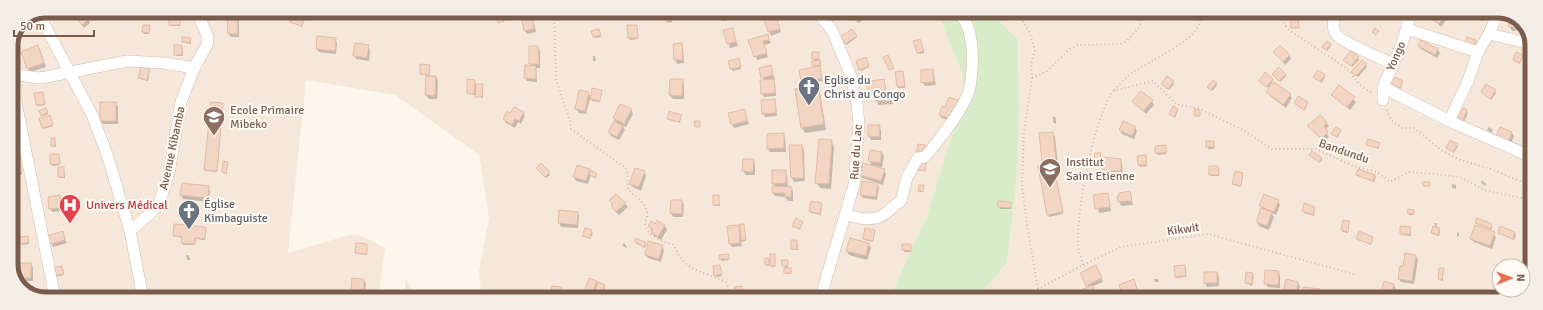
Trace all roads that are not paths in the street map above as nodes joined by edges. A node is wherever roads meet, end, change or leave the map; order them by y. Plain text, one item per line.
1 (200, 18) edge
2 (822, 18) edge
3 (964, 18) edge
4 (1334, 18) edge
5 (1410, 18) edge
6 (1496, 18) edge
7 (42, 19) edge
8 (1407, 29) junction
9 (1489, 34) junction
10 (1525, 42) edge
11 (1478, 52) junction
12 (1393, 64) junction
13 (194, 68) junction
14 (70, 72) junction
15 (18, 74) edge
16 (1383, 87) junction
17 (1383, 100) road end
18 (1449, 121) junction
19 (18, 125) edge
20 (1525, 154) edge
21 (846, 214) junction
22 (130, 231) junction
23 (54, 292) edge
24 (142, 292) edge
25 (822, 292) edge

1 - 13 street, Avenue Kibamba
2 - 21 street, Rue du Lac
3 - 21 street
4 - 12 street
5 - 8 street, Yongo
6 - 9 street
7 - 14 street
8 - 11 street
8 - 12 street, Yongo
9 - 10 street
9 - 11 street
11 - 18 street
12 - 16 street, Yongo
13 - 14 street
13 - 22 street, Avenue Kibamba
14 - 15 street
14 - 22 street
16 - 17 street, Yongo
16 - 18 street
18 - 20 street
19 - 23 street
21 - 25 street, Rue du Lac
22 - 24 street

